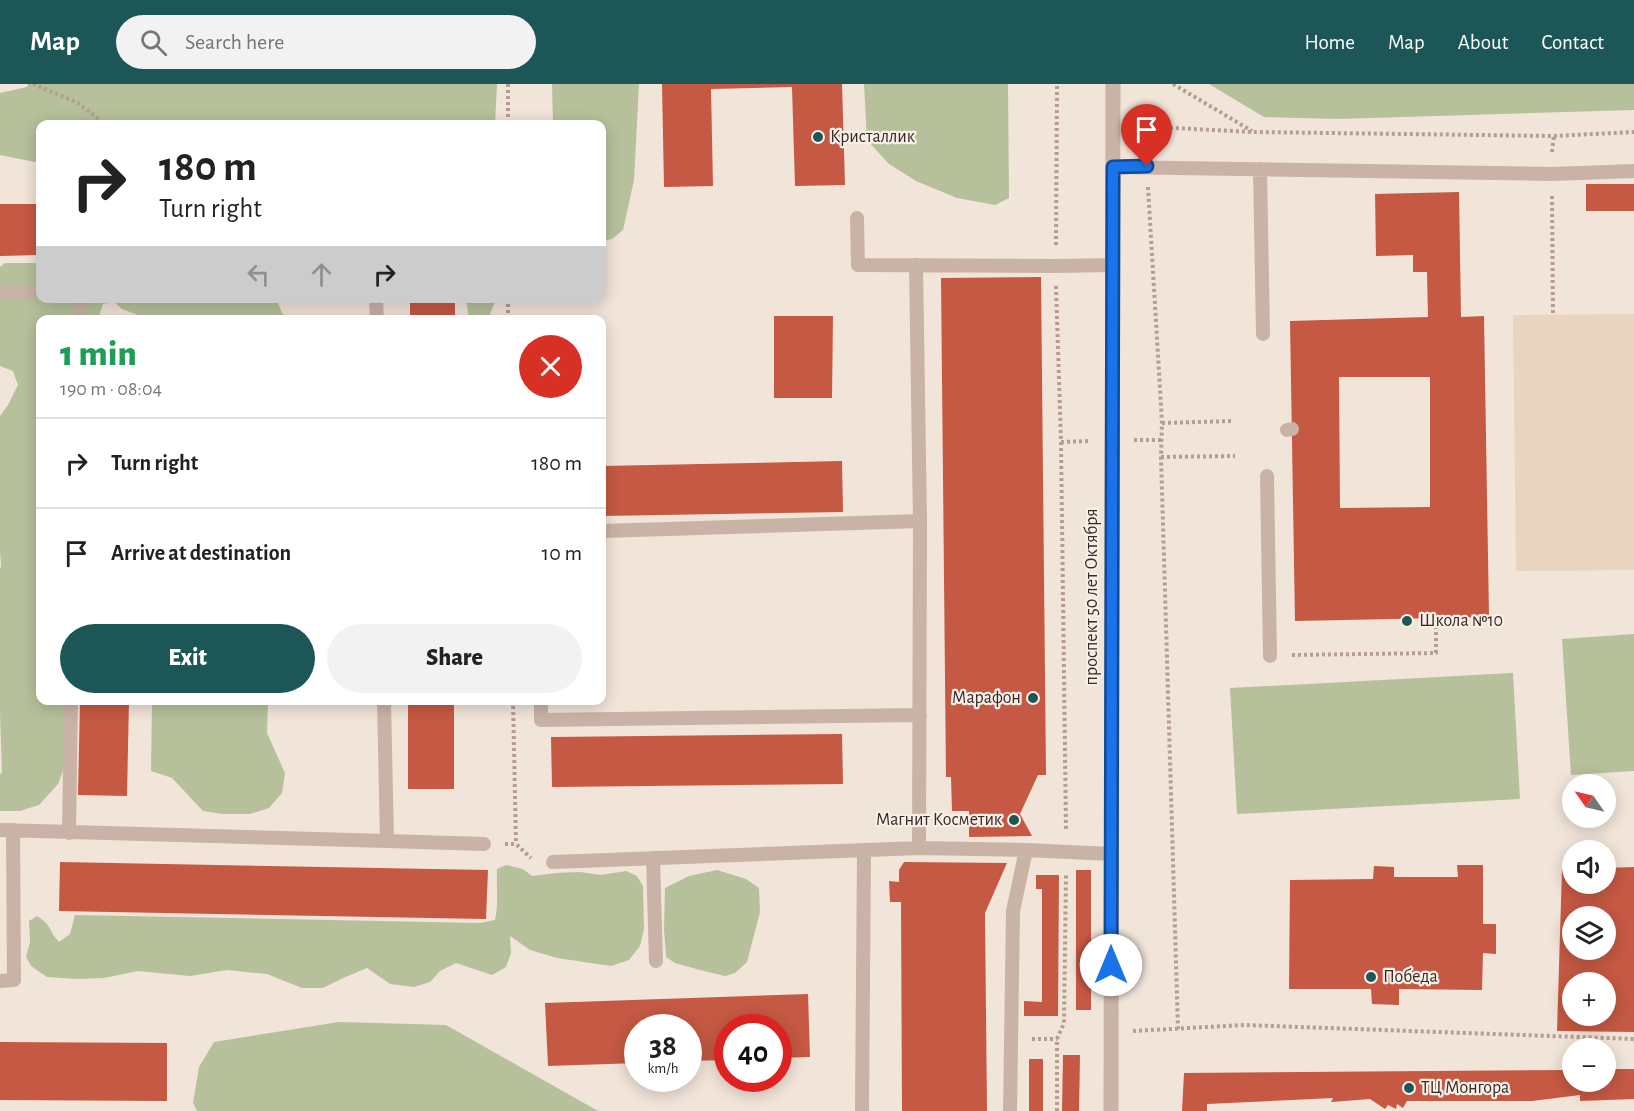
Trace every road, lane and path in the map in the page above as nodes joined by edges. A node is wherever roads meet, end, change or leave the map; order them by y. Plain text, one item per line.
1 (33, 84) edge
2 (508, 84) edge
3 (1057, 84) edge
4 (1113, 84) edge
5 (1173, 84) edge
6 (100, 120) edge
7 (508, 120) edge
8 (1113, 126) junction
9 (1146, 126) junction
10 (1253, 132) junction
11 (1634, 132) edge
12 (1554, 136) junction
13 (1147, 166) junction
14 (1113, 167) junction
15 (1260, 170) junction
16 (1634, 171) edge
17 (1552, 174) junction
18 (857, 218) dead end
19 (916, 265) junction
20 (1113, 265) junction
21 (1055, 266) junction
22 (36, 291) edge
23 (0, 293) edge
24 (1553, 315) dead end
25 (1263, 334) dead end
26 (1234, 421) dead end
27 (1162, 423) junction
28 (1234, 456) dead end
29 (1161, 457) junction
30 (1267, 477) dead end
31 (920, 521) junction
32 (606, 531) edge
33 (1436, 618) dead end
34 (1270, 656) joint
35 (71, 705) edge
36 (384, 705) edge
37 (513, 705) edge
38 (541, 705) edge
39 (920, 715) junction
40 (7, 830) edge
41 (69, 833) junction
42 (387, 841) junction
43 (484, 844) dead end
44 (516, 844) dead end
45 (919, 848) junction
46 (1026, 850) junction
47 (864, 851) junction
48 (1066, 852) junction
49 (1111, 854) junction
50 (653, 858) junction
51 (553, 862) dead end
52 (656, 961) dead end
53 (0, 981) edge
54 (1178, 1029) junction
55 (1111, 1032) junction
56 (1634, 1039) edge
57 (862, 1111) edge
58 (1010, 1111) edge
59 (1057, 1111) edge
60 (1111, 1111) edge

1 - 6 path
2 - 7 path
3 - 21 path
4 - 8 street, проспект 50 лет Октября
5 - 10 path
8 - 9 path
8 - 14 street, проспект 50 лет Октября
9 - 10 path
9 - 13 path
10 - 12 path
11 - 12 path
12 - 17 path
13 - 14 lane
13 - 15 lane
13 - 27 path
14 - 20 street, проспект 50 лет Октября
15 - 17 lane
15 - 25 lane
16 - 17 lane
17 - 24 path
18 - 19 lane
19 - 21 lane
19 - 31 lane
20 - 21 lane
20 - 49 street, проспект 50 лет Октября
21 - 48 path
22 - 23 lane
26 - 27 path
27 - 29 path
28 - 29 path
29 - 54 path
30 - 34 lane
31 - 32 lane
31 - 39 lane
33 - 34 path
35 - 41 lane
36 - 42 lane
37 - 44 path
38 - 39 lane
39 - 45 lane
40 - 41 lane
40 - 53 lane
41 - 42 lane
42 - 43 lane
45 - 46 lane
45 - 47 lane
46 - 48 lane
46 - 58 lane
47 - 50 lane
47 - 57 lane
48 - 49 lane
48 - 59 path
49 - 55 street, проспект 50 лет Октября
50 - 51 lane
50 - 52 lane
54 - 55 path
54 - 56 path
55 - 60 street, проспект 50 лет Октября

